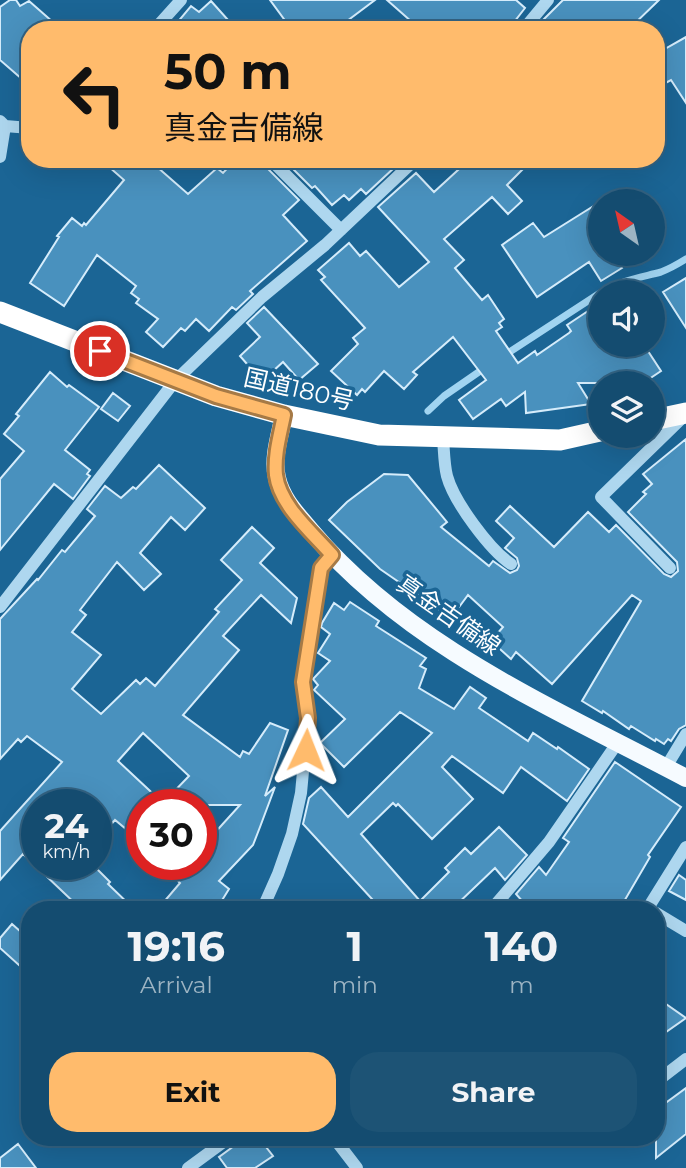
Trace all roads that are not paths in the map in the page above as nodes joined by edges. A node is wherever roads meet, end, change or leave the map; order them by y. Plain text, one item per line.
1 (181, 0) edge
2 (548, 0) edge
3 (162, 21) edge
4 (530, 21) edge
5 (2, 124) edge
6 (21, 127) edge
7 (0, 157) edge
8 (279, 168) edge
9 (406, 168) edge
10 (341, 230) junction
11 (0, 312) edge
12 (175, 381) junction
13 (686, 413) edge
14 (284, 415) junction
15 (665, 417) edge
16 (588, 434) edge
17 (443, 438) junction
18 (332, 555) junction
19 (512, 564) dead end
20 (670, 568) dead end
21 (0, 607) edge
22 (686, 734) edge
23 (618, 742) junction
24 (666, 767) junction
25 (686, 778) edge
26 (686, 847) edge
27 (266, 901) edge
28 (499, 901) edge
29 (652, 901) edge
30 (665, 918) edge
31 (686, 931) edge
32 (686, 1059) edge
33 (665, 1075) edge
34 (218, 1146) edge
35 (340, 1146) edge
36 (188, 1168) edge
37 (357, 1168) edge

1 - 3 street
2 - 4 street
5 - 6 street
5 - 7 street
8 - 10 street
9 - 10 street
10 - 12 street
11 - 12 highway, 国道180号
12 - 14 highway, 国道180号
12 - 21 street
13 - 15 highway
13 - 20 street
14 - 17 highway, 国道180号
14 - 18 main road, 真金吉備線
16 - 17 highway, 国道180号
17 - 19 street
18 - 23 main road, 真金吉備線
18 - 27 street
22 - 24 street
23 - 24 main road, 真金吉備線
23 - 28 street
24 - 25 main road, 真金吉備線
26 - 29 street
30 - 31 street
32 - 33 street
34 - 36 street
35 - 37 street

